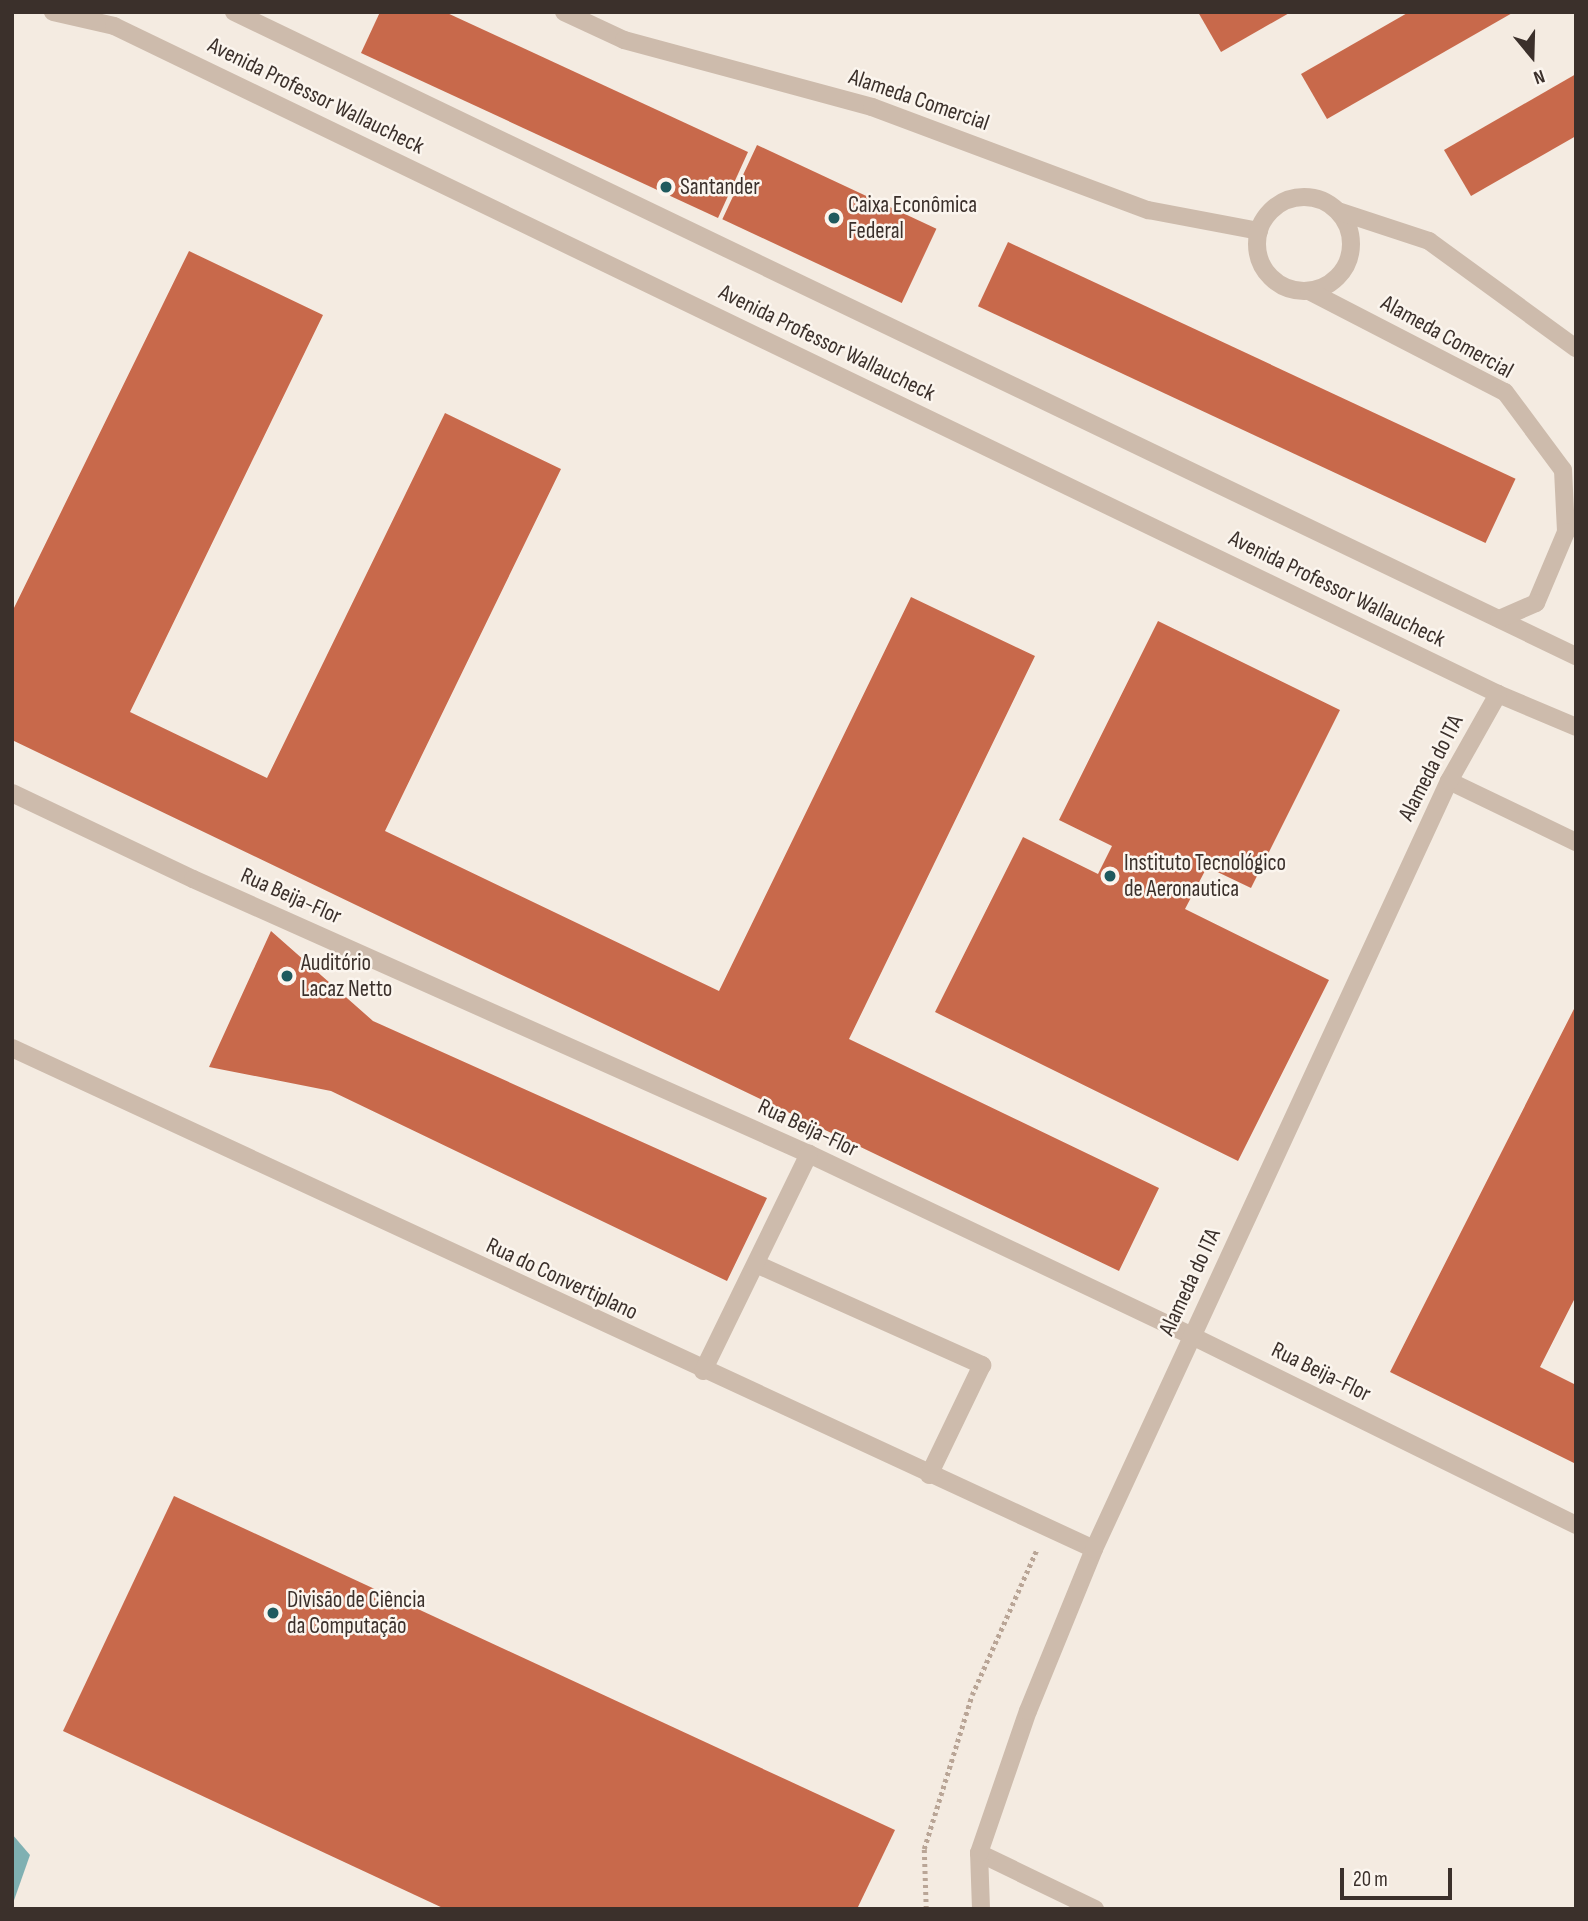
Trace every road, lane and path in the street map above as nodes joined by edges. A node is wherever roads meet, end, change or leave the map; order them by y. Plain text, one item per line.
1 (53, 12) edge
2 (234, 12) edge
3 (564, 12) edge
4 (1338, 211) junction
5 (1259, 230) junction
6 (1309, 291) junction
7 (1576, 348) edge
8 (1499, 620) junction
9 (1576, 656) edge
10 (1498, 694) junction
11 (1576, 727) edge
12 (1449, 781) junction
13 (12, 793) edge
14 (1576, 842) edge
15 (12, 1048) edge
16 (809, 1154) junction
17 (755, 1264) junction
18 (1192, 1336) junction
19 (703, 1371) junction
20 (929, 1475) junction
21 (1576, 1525) edge
22 (1046, 1528) junction
23 (1094, 1549) junction
24 (979, 1853) junction
25 (926, 1909) edge
26 (981, 1909) edge
27 (1095, 1909) edge

1 - 10 lane, Avenida Professor Wallaucheck
2 - 8 lane, Avenida Professor Wallaucheck
3 - 5 lane, Alameda Comercial
4 - 5 lane
4 - 6 lane
4 - 7 lane
5 - 6 lane
6 - 8 lane, Alameda Comercial
8 - 9 lane, Avenida Professor Wallaucheck
10 - 11 lane, Avenida Professor Wallaucheck
10 - 12 lane, Alameda do ITA
12 - 14 lane
12 - 18 lane, Alameda do ITA
13 - 16 lane, Rua Beija-Flor
15 - 19 lane, Rua do Convertiplano
16 - 17 lane
16 - 18 lane, Rua Beija-Flor
17 - 19 lane
17 - 20 lane
18 - 21 lane, Rua Beija-Flor
18 - 23 lane, Alameda do ITA
19 - 20 lane, Rua do Convertiplano
20 - 22 lane, Rua do Convertiplano
22 - 23 lane, Rua do Convertiplano
22 - 25 path
23 - 24 lane, Alameda do ITA
24 - 26 lane, Alameda do ITA
24 - 27 lane

